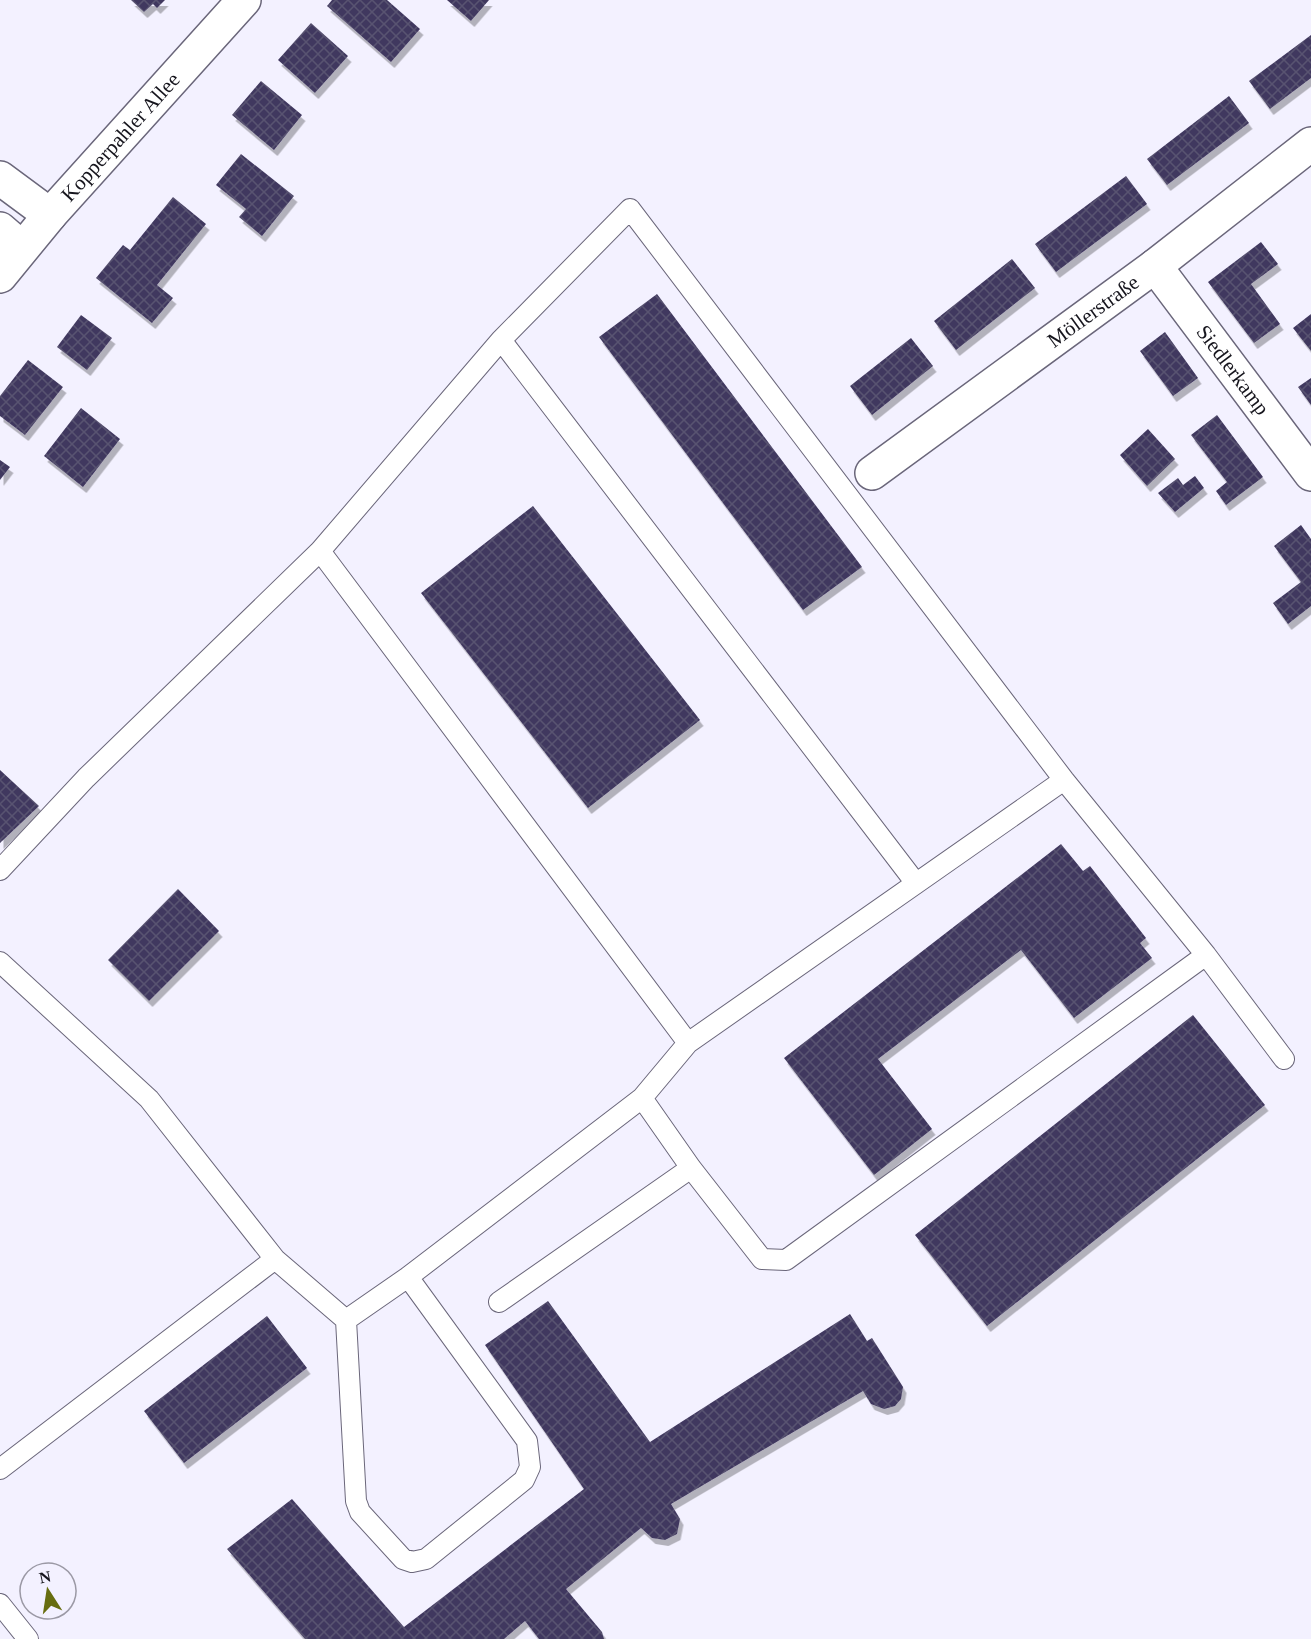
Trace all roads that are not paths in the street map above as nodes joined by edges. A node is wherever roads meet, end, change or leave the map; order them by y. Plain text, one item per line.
1 (244, 0) edge
2 (1311, 144) edge
3 (0, 178) edge
4 (50, 215) junction
5 (11, 239) edge
6 (1155, 266) junction
7 (0, 276) edge
8 (501, 340) junction
9 (872, 473) dead end
10 (1311, 474) edge
11 (320, 551) junction
12 (1064, 780) junction
13 (0, 870) edge
14 (915, 882) junction
15 (1206, 955) junction
16 (0, 962) edge
17 (688, 1043) junction
18 (1284, 1059) dead end
19 (642, 1098) junction
20 (691, 1168) junction
21 (275, 1259) junction
22 (408, 1277) junction
23 (499, 1302) dead end
24 (346, 1320) junction
25 (0, 1469) edge
26 (0, 1604) edge
27 (28, 1639) edge

1 - 4 street, Kopperpahler Allee
2 - 6 street, Möllerstraße
3 - 4 street
4 - 5 street, Kopperpahler Allee
5 - 7 street, Kopperpahler Allee
6 - 9 street, Möllerstraße
6 - 10 street, Siedlerkamp
8 - 11 lane
8 - 12 lane
8 - 14 lane
11 - 13 lane
11 - 17 lane
12 - 14 lane
12 - 15 lane
14 - 17 lane
15 - 18 lane
15 - 20 lane
16 - 21 lane
17 - 19 lane
19 - 20 lane
19 - 22 lane
20 - 23 lane
21 - 24 lane
21 - 25 lane
22 - 24 lane
22 - 24 lane
26 - 27 lane

